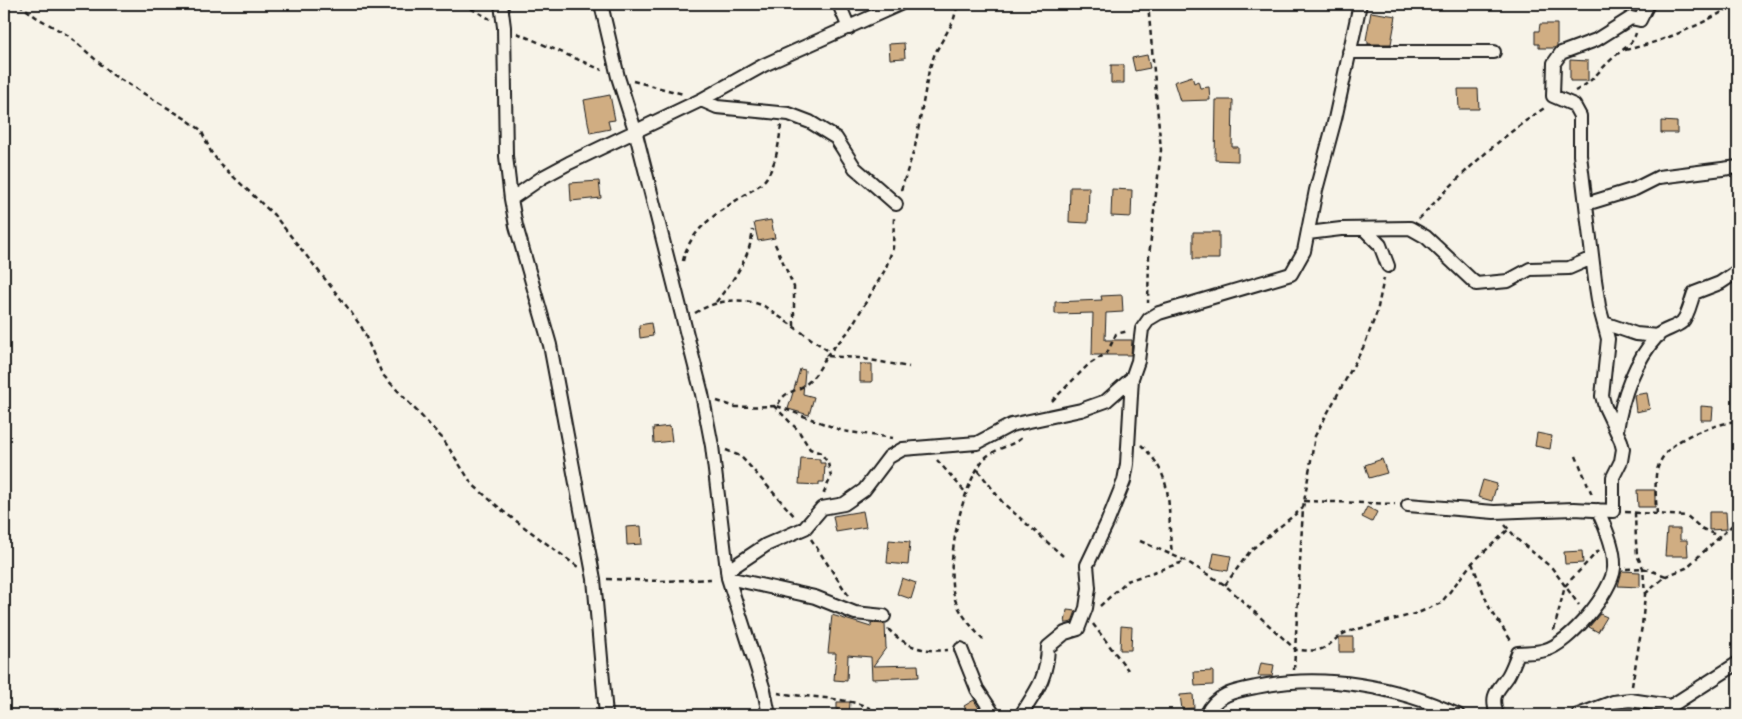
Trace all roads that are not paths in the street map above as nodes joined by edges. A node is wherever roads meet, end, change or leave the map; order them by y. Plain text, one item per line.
1 (500, 4) edge
2 (601, 4) edge
3 (839, 4) edge
4 (900, 4) edge
5 (1360, 4) edge
6 (1648, 4) edge
7 (849, 28) junction
8 (1349, 52) junction
9 (1494, 52) dead end
10 (701, 100) junction
11 (635, 130) junction
12 (1738, 167) edge
13 (511, 199) junction
14 (896, 204) road end
15 (1586, 204) junction
16 (1365, 230) junction
17 (1308, 233) junction
18 (1592, 258) junction
19 (1388, 266) road end
20 (1738, 271) edge
21 (1604, 323) junction
22 (1658, 336) junction
23 (1132, 378) junction
24 (1617, 430) junction
25 (1408, 505) road end
26 (1598, 510) junction
27 (728, 574) junction
28 (884, 616) road end
29 (961, 649) dead end
30 (1738, 663) edge
31 (1676, 710) edge
32 (606, 715) edge
33 (769, 715) edge
34 (994, 715) edge
35 (1021, 715) edge
36 (1206, 715) edge
37 (1458, 715) edge
38 (1497, 715) edge
39 (1578, 715) edge

1 - 13 street
2 - 11 street
3 - 7 street
4 - 7 street
5 - 8 street
6 - 15 street
7 - 10 street
8 - 9 street
8 - 17 street
10 - 11 street
10 - 14 street
11 - 13 street
11 - 27 street
12 - 15 street
13 - 32 street
15 - 18 street
16 - 17 street
16 - 18 street
16 - 19 street
17 - 23 street
18 - 21 street
20 - 22 street
21 - 22 street
21 - 24 street
22 - 24 street
23 - 27 street
23 - 35 street
24 - 26 street
25 - 26 street
26 - 38 street
27 - 28 street
27 - 33 street
29 - 34 street
30 - 31 street
31 - 39 street
36 - 37 street

